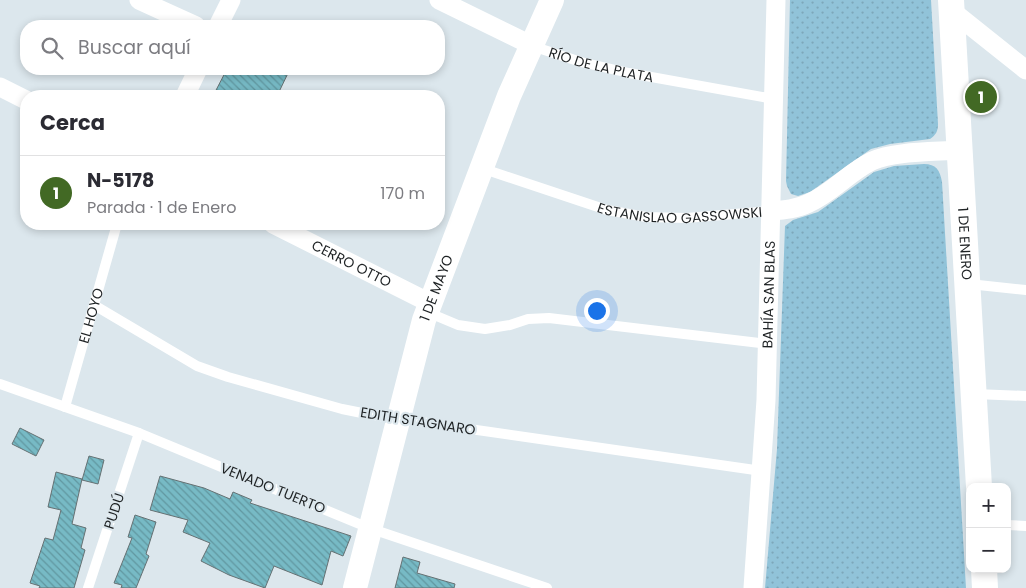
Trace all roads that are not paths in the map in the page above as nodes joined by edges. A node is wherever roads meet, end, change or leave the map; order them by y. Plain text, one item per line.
1 (139, 0) edge
2 (231, 0) edge
3 (439, 0) edge
4 (552, 0) edge
5 (776, 0) edge
6 (952, 6) edge
7 (183, 20) edge
8 (221, 20) edge
9 (531, 45) junction
10 (1026, 70) edge
11 (195, 75) edge
12 (0, 87) edge
13 (187, 90) edge
14 (20, 97) edge
15 (774, 99) junction
16 (960, 150) junction
17 (482, 168) junction
18 (771, 212) junction
19 (115, 230) edge
20 (284, 230) edge
21 (968, 284) junction
22 (1026, 290) edge
23 (94, 305) junction
24 (428, 307) junction
25 (768, 344) junction
26 (0, 384) edge
27 (974, 394) junction
28 (1026, 396) edge
29 (65, 407) junction
30 (399, 419) junction
31 (139, 433) junction
32 (762, 471) junction
33 (979, 483) edge
34 (1011, 526) edge
35 (1026, 526) edge
36 (369, 528) junction
37 (984, 573) edge
38 (88, 588) edge
39 (355, 588) edge
40 (547, 588) edge
41 (753, 588) edge
42 (985, 588) edge

1 - 7 street
2 - 8 street
3 - 9 street, RÍO DE LA PLATA
4 - 9 street, 1 DE MAYO
5 - 15 street, BAHÍA SAN BLAS
6 - 10 street
6 - 16 main road, 1 DE ENERO
9 - 15 lane, RÍO DE LA PLATA
9 - 17 street, 1 DE MAYO
11 - 13 street
12 - 14 street
15 - 18 street, BAHÍA SAN BLAS
16 - 18 street, ESTANISLAO GASSOWSKI
16 - 21 main road, 1 DE ENERO
17 - 18 lane, ESTANISLAO GASSOWSKI
17 - 24 street, 1 DE MAYO
18 - 25 street, BAHÍA SAN BLAS
19 - 23 lane, EL HOYO
20 - 24 street, CERRO OTTO
21 - 22 lane
21 - 27 main road, 1 DE ENERO
23 - 29 lane, EL HOYO
23 - 30 lane, EDITH STAGNARO
24 - 25 lane
24 - 30 street, 1 DE MAYO
25 - 32 street, BAHÍA SAN BLAS
26 - 29 lane, VENADO TUERTO
27 - 28 lane
27 - 33 main road, 1 DE ENERO
29 - 31 lane, VENADO TUERTO
30 - 32 lane, EDITH STAGNARO
30 - 36 street, 1 DE MAYO
31 - 36 lane, VENADO TUERTO
31 - 38 lane, PUDÚ
32 - 41 street, BAHÍA SAN BLAS
34 - 35 lane
36 - 39 street, 1 DE MAYO
36 - 40 lane, VENADO TUERTO
37 - 42 main road

